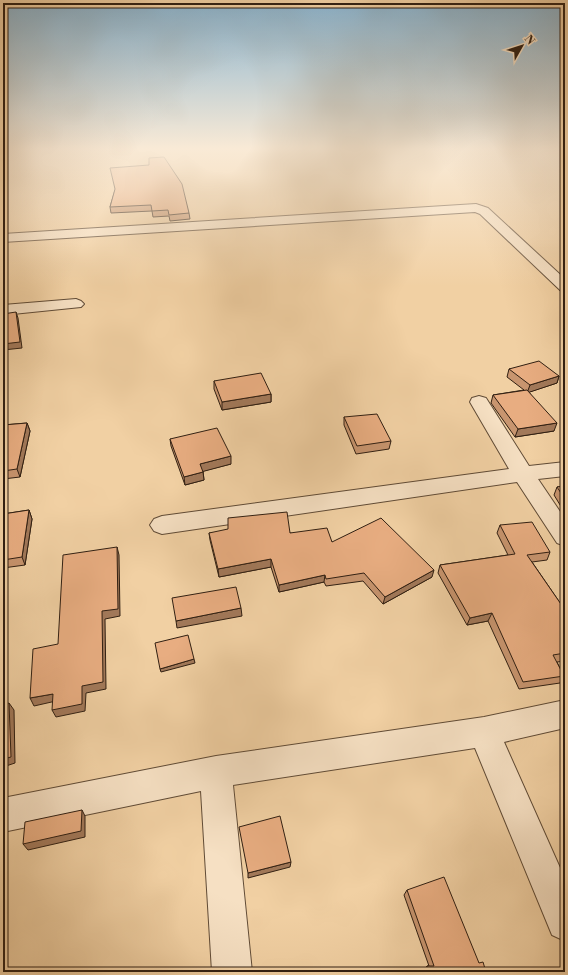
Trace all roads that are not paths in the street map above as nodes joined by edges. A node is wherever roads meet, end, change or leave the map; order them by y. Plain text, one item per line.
1 (3, 238) edge
2 (565, 286) edge
3 (76, 304) dead end
4 (3, 310) edge
5 (479, 402) dead end
6 (565, 469) edge
7 (523, 474) junction
8 (162, 525) dead end
9 (565, 537) edge
10 (565, 714) edge
11 (484, 732) junction
12 (216, 772) junction
13 (3, 815) edge
14 (565, 922) edge
15 (232, 972) edge

1 - 2 street
3 - 4 street
5 - 7 street
6 - 7 street
7 - 8 street
7 - 9 street
10 - 11 street
11 - 12 street
11 - 14 street
12 - 13 street
12 - 15 street

